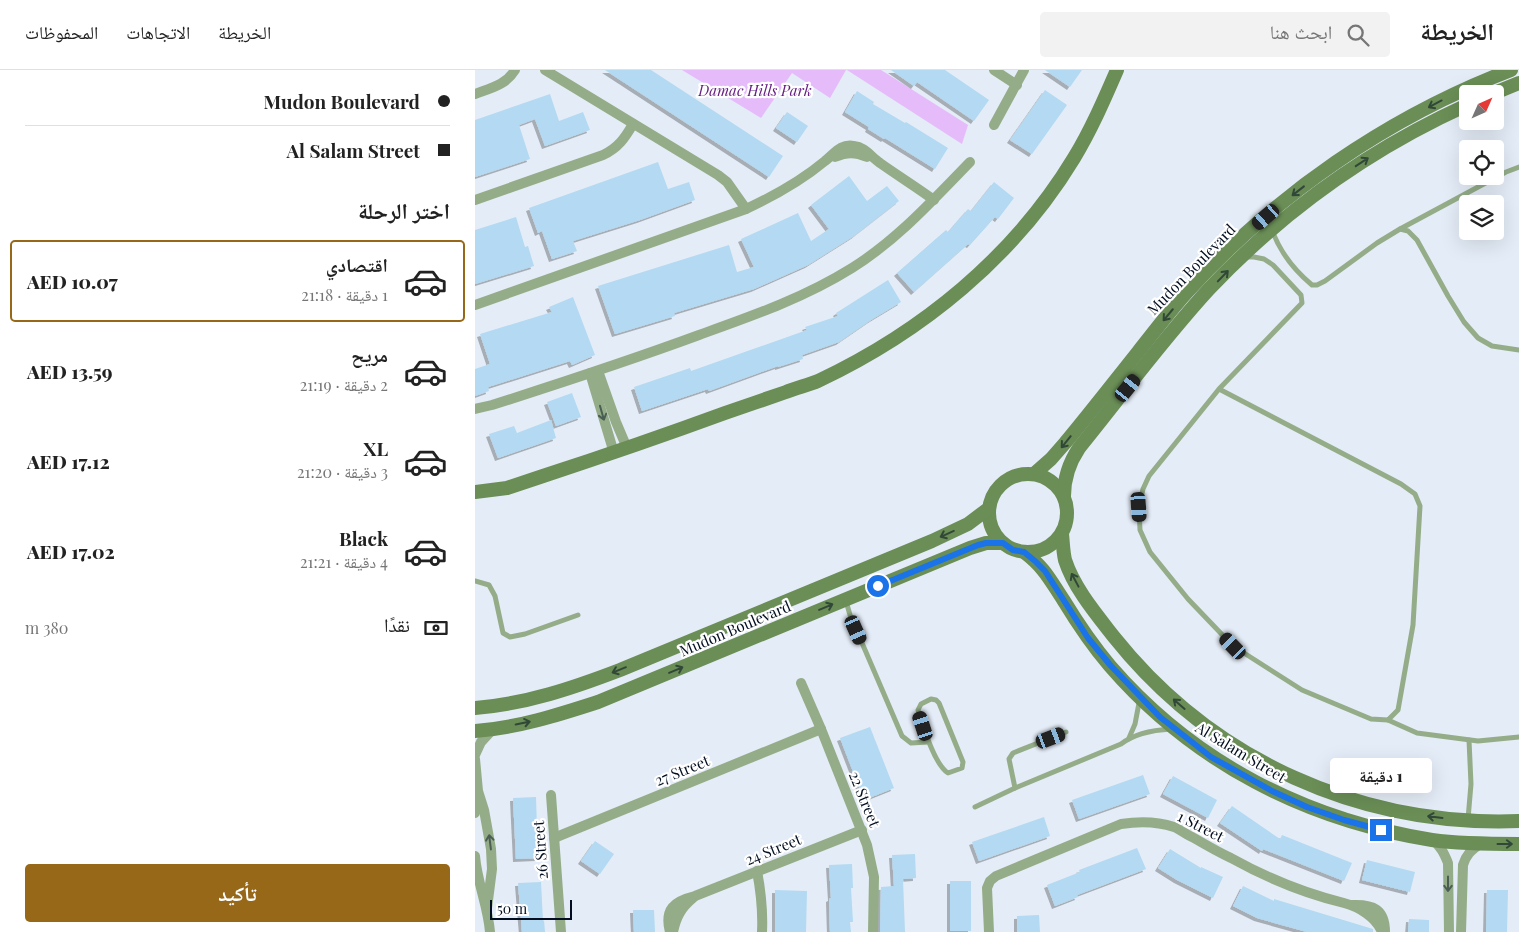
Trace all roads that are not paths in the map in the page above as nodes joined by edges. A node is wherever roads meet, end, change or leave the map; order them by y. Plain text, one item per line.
1 (515, 70) edge
2 (545, 70) edge
3 (994, 70) edge
4 (1024, 70) edge
5 (1117, 70) edge
6 (1511, 70) edge
7 (1519, 83) edge
8 (1017, 85) junction
9 (1504, 89) edge
10 (475, 94) edge
11 (1459, 109) edge
12 (633, 124) junction
13 (994, 125) dead end
14 (970, 162) dead end
15 (1519, 167) edge
16 (475, 200) edge
17 (934, 200) junction
18 (746, 209) junction
19 (1400, 229) junction
20 (1271, 230) junction
21 (1241, 258) junction
22 (475, 305) edge
23 (1519, 350) edge
24 (594, 372) junction
25 (1219, 389) junction
26 (475, 409) edge
27 (620, 450) junction
28 (1034, 474) junction
29 (475, 492) edge
30 (1064, 496) junction
31 (988, 510) junction
32 (1062, 534) junction
33 (1003, 543) junction
34 (1024, 552) junction
35 (475, 581) edge
36 (845, 599) junction
37 (578, 615) dead end
38 (801, 683) dead end
39 (1135, 693) junction
40 (475, 708) edge
41 (1388, 720) junction
42 (1174, 728) junction
43 (492, 730) junction
44 (821, 730) junction
45 (475, 731) edge
46 (1066, 732) dead end
47 (1519, 736) edge
48 (1129, 738) junction
49 (1469, 740) junction
50 (928, 742) junction
51 (475, 757) edge
52 (1015, 788) junction
53 (478, 791) junction
54 (551, 795) dead end
55 (975, 807) dead end
56 (475, 813) edge
57 (1467, 820) junction
58 (1519, 821) edge
59 (862, 830) junction
60 (554, 838) junction
61 (1433, 840) junction
62 (1480, 844) junction
63 (1519, 844) edge
64 (475, 856) edge
65 (491, 861) junction
66 (476, 862) edge
67 (757, 871) junction
68 (487, 908) junction
69 (490, 932) edge
70 (561, 932) edge
71 (671, 932) edge
72 (762, 932) edge
73 (873, 932) edge
74 (989, 932) edge
75 (1384, 932) edge
76 (1449, 932) edge
77 (1461, 932) edge

1 - 10 street
2 - 12 street
3 - 8 street
4 - 8 street
5 - 27 street
6 -> 28 street, Mudon Boulevard
7 - 9 street
8 - 13 street
20 -> 11 street, Mudon Boulevard
12 - 16 street
12 - 18 street
14 - 17 street
15 - 19 lane
17 - 18 street
17 - 24 street
18 - 22 street
19 - 20 lane
19 - 23 lane
20 - 21 street, Mudon Boulevard
21 - 25 lane
30 -> 21 street, Mudon Boulevard
24 - 26 street
24 - 27 street
25 - 41 lane
25 - 41 lane
27 - 29 street
28 - 30 street
28 - 31 street
30 - 32 street
31 - 33 street
31 -> 40 street, Mudon Boulevard
32 - 34 street
57 -> 32 street, Al Salam Street
33 - 34 street
33 - 36 street, Mudon Boulevard
34 - 39 street, Al Salam Street
35 - 37 lane
43 -> 36 street, Mudon Boulevard
36 - 50 lane
38 - 44 street, 22 Street
39 - 42 street, Al Salam Street
39 - 48 lane
41 - 49 lane
42 - 48 lane
42 - 61 street, Al Salam Street
43 - 45 street, Mudon Boulevard
43 - 51 street
44 - 59 street, 22 Street
44 - 60 street, 27 Street
46 - 52 lane
47 - 49 lane
48 - 52 lane
49 - 57 lane
50 - 50 lane
51 - 53 street
52 - 55 lane
53 - 56 street
65 -> 53 street
54 - 60 street, 26 Street
57 - 58 street, Al Salam Street
59 - 67 street, 24 Street
59 - 73 street, 22 Street
60 - 70 street, 26 Street
61 - 62 street, Al Salam Street
61 -> 76 street
62 -> 63 street, Al Salam Street
62 - 77 street
64 - 66 street
65 - 66 street
65 - 68 street
66 - 68 street
67 - 71 street, 24 Street
67 - 72 street
68 - 69 street
74 - 75 street, 1 Street

